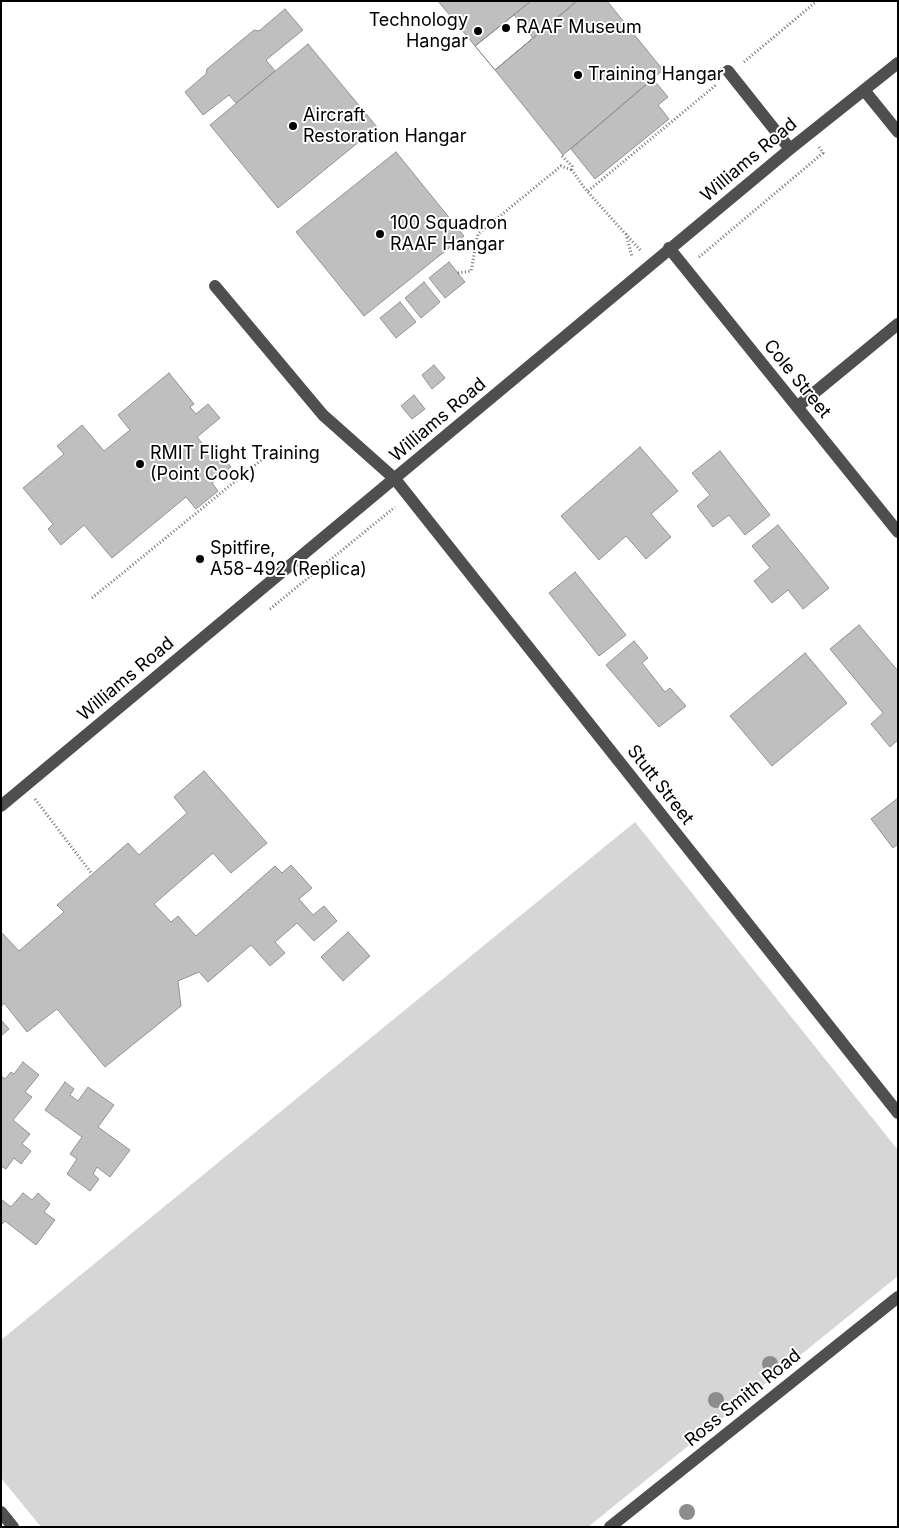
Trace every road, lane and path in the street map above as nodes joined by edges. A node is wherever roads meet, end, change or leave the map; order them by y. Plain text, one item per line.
1 (817, 1) edge
2 (898, 63) edge
3 (729, 72) junction
4 (864, 90) junction
5 (898, 132) edge
6 (790, 148) junction
7 (562, 156) dead end
8 (572, 170) junction
9 (588, 191) junction
10 (670, 248) junction
11 (643, 254) dead end
12 (458, 273) dead end
13 (215, 286) dead end
14 (898, 324) edge
15 (797, 407) junction
16 (265, 457) dead end
17 (395, 479) junction
18 (898, 532) edge
19 (92, 598) dead end
20 (35, 799) dead end
21 (1, 806) edge
22 (92, 874) dead end
23 (898, 1113) edge
24 (898, 1297) edge
25 (1, 1512) edge
26 (14, 1527) edge
27 (610, 1527) edge

1 - 3 path
2 - 4 street, Williams Road
3 - 6 street
3 - 9 path
4 - 5 street
4 - 6 street, Williams Road
6 - 10 street, Williams Road
7 - 8 path
8 - 9 path
8 - 12 path
9 - 11 path
10 - 15 street, Cole Street
10 - 17 street, Williams Road
13 - 17 street, Stutt Street
14 - 15 street
15 - 18 street, Cole Street
16 - 19 path
17 - 21 street, Williams Road
17 - 23 street, Stutt Street
20 - 22 path
24 - 27 street, Ross Smith Road
25 - 26 street

